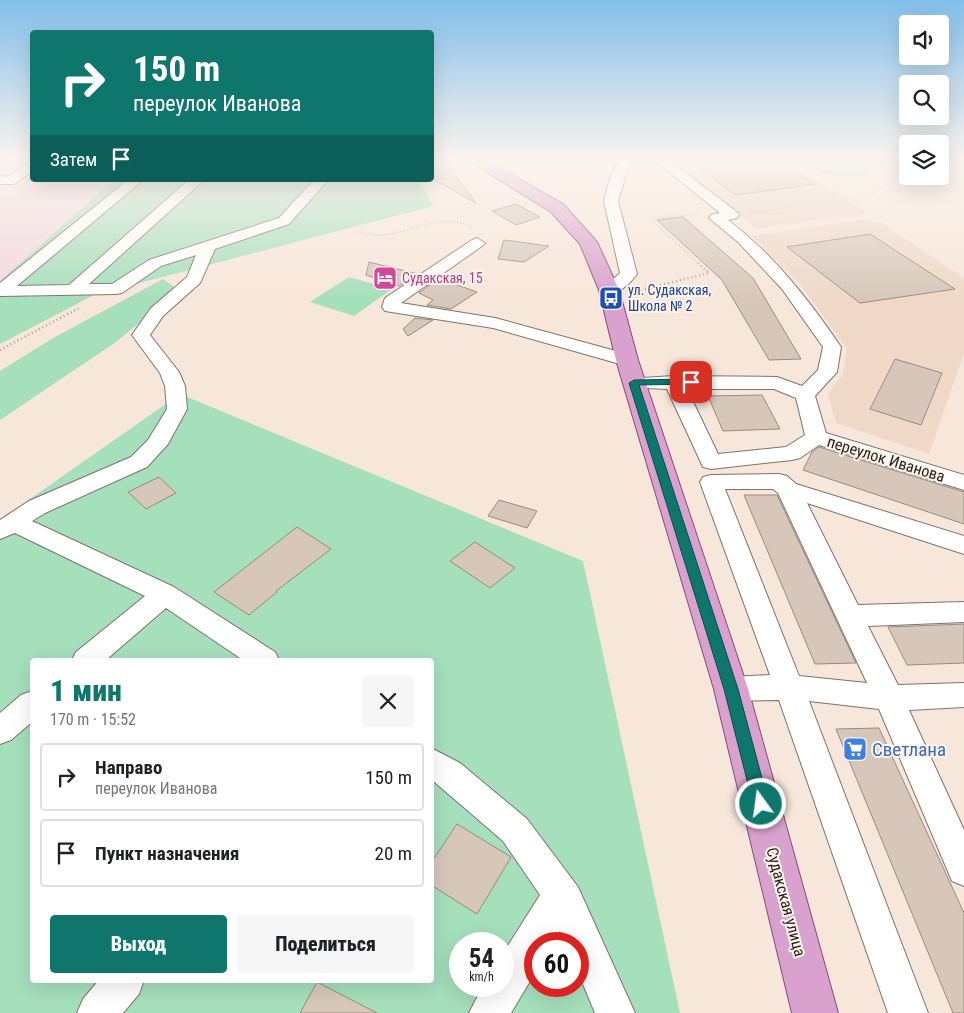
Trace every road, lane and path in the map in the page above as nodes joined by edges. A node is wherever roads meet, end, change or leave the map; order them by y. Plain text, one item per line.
1 (105, 205) edge
2 (168, 205) edge
3 (298, 205) edge
4 (552, 205) edge
5 (612, 205) edge
6 (711, 205) edge
7 (790, 207) dead end
8 (724, 217) junction
9 (354, 232) dead end
10 (477, 243) joint
11 (208, 246) junction
12 (74, 289) junction
13 (116, 289) junction
14 (0, 291) edge
15 (610, 294) junction
16 (0, 350) edge
17 (630, 371) junction
18 (674, 382) junction
19 (805, 394) junction
20 (816, 437) junction
21 (964, 483) edge
22 (788, 489) junction
23 (7, 527) edge
24 (964, 545) edge
25 (165, 594) junction
26 (964, 612) edge
27 (849, 616) junction
28 (88, 658) edge
29 (262, 658) edge
30 (789, 687) junction
31 (731, 689) junction
32 (964, 696) edge
33 (889, 698) junction
34 (30, 706) edge
35 (0, 731) edge
36 (434, 764) edge
37 (964, 869) edge
38 (561, 895) junction
39 (122, 983) edge
40 (97, 1013) edge
41 (489, 1013) edge
42 (616, 1013) edge
43 (815, 1013) edge
44 (908, 1013) edge

1 - 14 street
2 - 12 street
3 - 11 street
4 - 15 main road, Судакская улица
5 - 15 street
6 - 8 street
7 - 8 path
8 - 15 path
8 - 19 street
9 - 10 path
10 - 17 street
11 - 13 street
11 - 23 street
12 - 13 street
12 - 14 street
13 - 16 path
15 - 17 main road, Судакская улица
17 - 18 street
17 - 31 main road, Судакская улица
18 - 19 street
18 - 20 street
19 - 20 street, переулок Иванова
20 - 21 street, переулок Иванова
22 - 24 street
22 - 27 street
22 - 30 street
23 - 25 street
25 - 28 street
25 - 29 street
26 - 27 street
27 - 33 street
30 - 31 street
30 - 33 street
30 - 44 street
31 - 43 main road, Судакская улица
32 - 33 street
33 - 37 street
34 - 35 street
36 - 38 street
38 - 41 street
38 - 42 street
39 - 40 street

